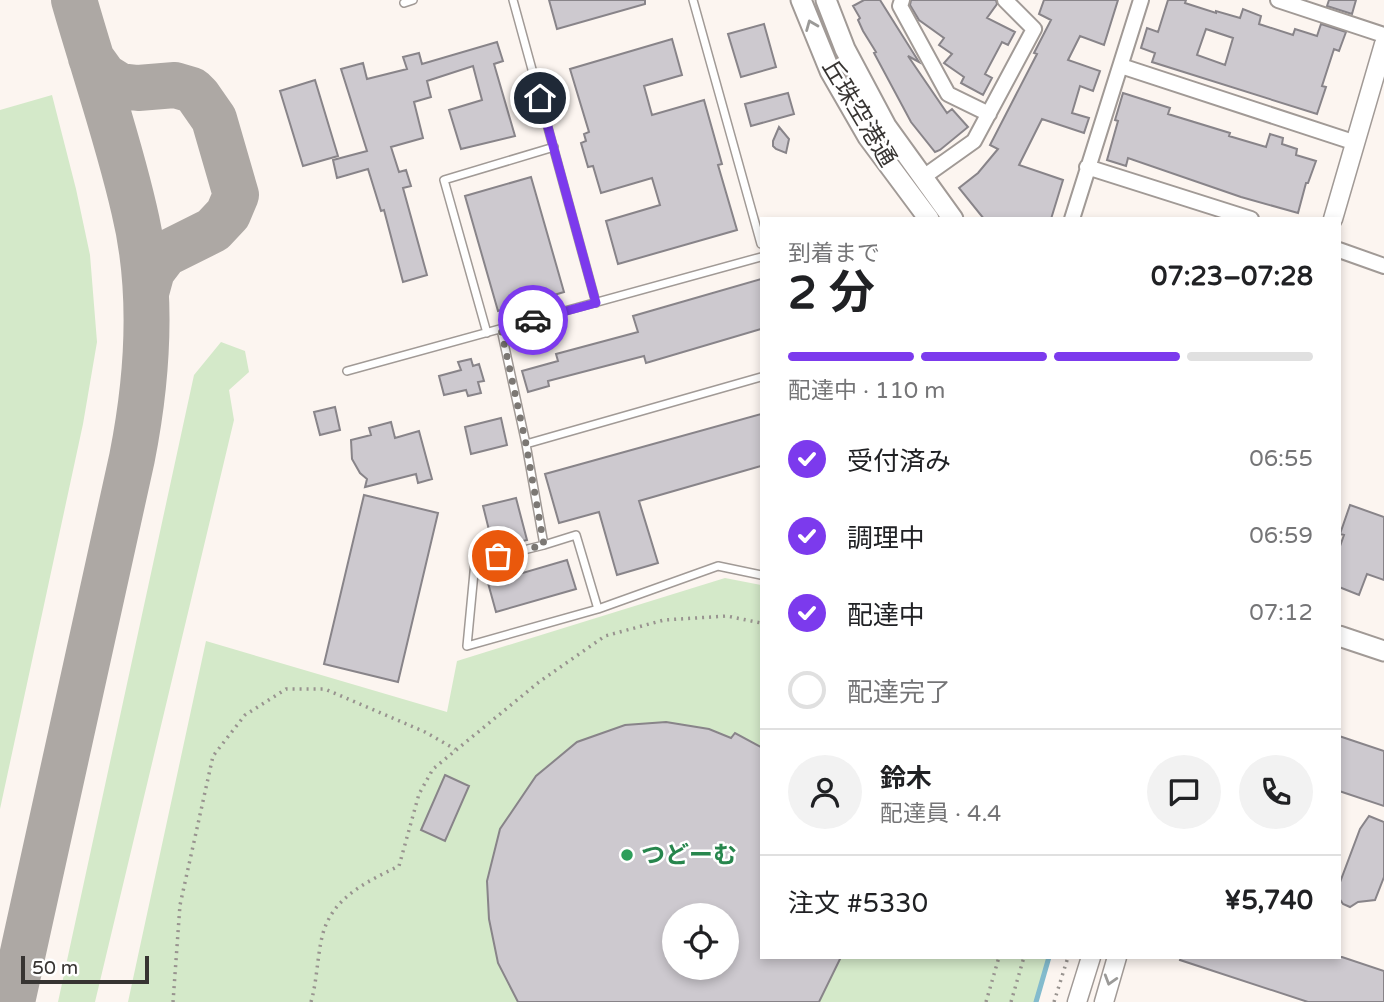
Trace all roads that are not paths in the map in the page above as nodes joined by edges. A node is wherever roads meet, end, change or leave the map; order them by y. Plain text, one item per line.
1 (513, 0) edge
2 (693, 0) edge
3 (801, 0) edge
4 (826, 0) edge
5 (902, 0) edge
6 (1005, 0) edge
7 (1142, 0) edge
8 (1278, 0) edge
9 (1384, 35) edge
10 (1384, 44) edge
11 (1381, 65) edge
12 (1121, 66) junction
13 (989, 114) junction
14 (1353, 142) junction
15 (554, 147) junction
16 (1087, 167) junction
17 (922, 178) junction
18 (928, 217) edge
19 (951, 217) edge
20 (1073, 217) edge
21 (1245, 217) edge
22 (1333, 217) edge
23 (760, 240) edge
24 (1341, 251) edge
25 (760, 257) edge
26 (1384, 266) edge
27 (596, 303) junction
28 (501, 329) junction
29 (486, 333) junction
30 (347, 371) dead end
31 (760, 377) edge
32 (526, 444) junction
33 (544, 545) junction
34 (760, 575) edge
35 (598, 609) junction
36 (1341, 637) edge
37 (1384, 651) edge
38 (1090, 959) edge
39 (1116, 959) edge
40 (1077, 1002) edge
41 (1104, 1002) edge

1 - 15 lane
2 - 23 lane
18 -> 3 main road, 丘珠空港通
4 - 17 main road, 丘珠空港通
5 - 13 street
6 - 13 street
7 - 12 street
8 - 9 street
10 - 11 street
11 - 14 street
12 - 14 street
12 - 16 street
13 - 17 street
14 - 22 street
15 - 27 lane
15 - 29 lane
16 - 20 street
16 - 21 street
17 - 19 main road, 丘珠空港通
24 - 26 street
25 - 27 lane
27 - 28 lane
28 - 29 lane
28 - 32 lane
29 - 30 lane
31 - 32 lane
32 - 33 lane
33 - 35 lane
33 - 35 lane
34 - 35 lane
36 - 37 main road
38 - 40 street
39 -> 41 street

